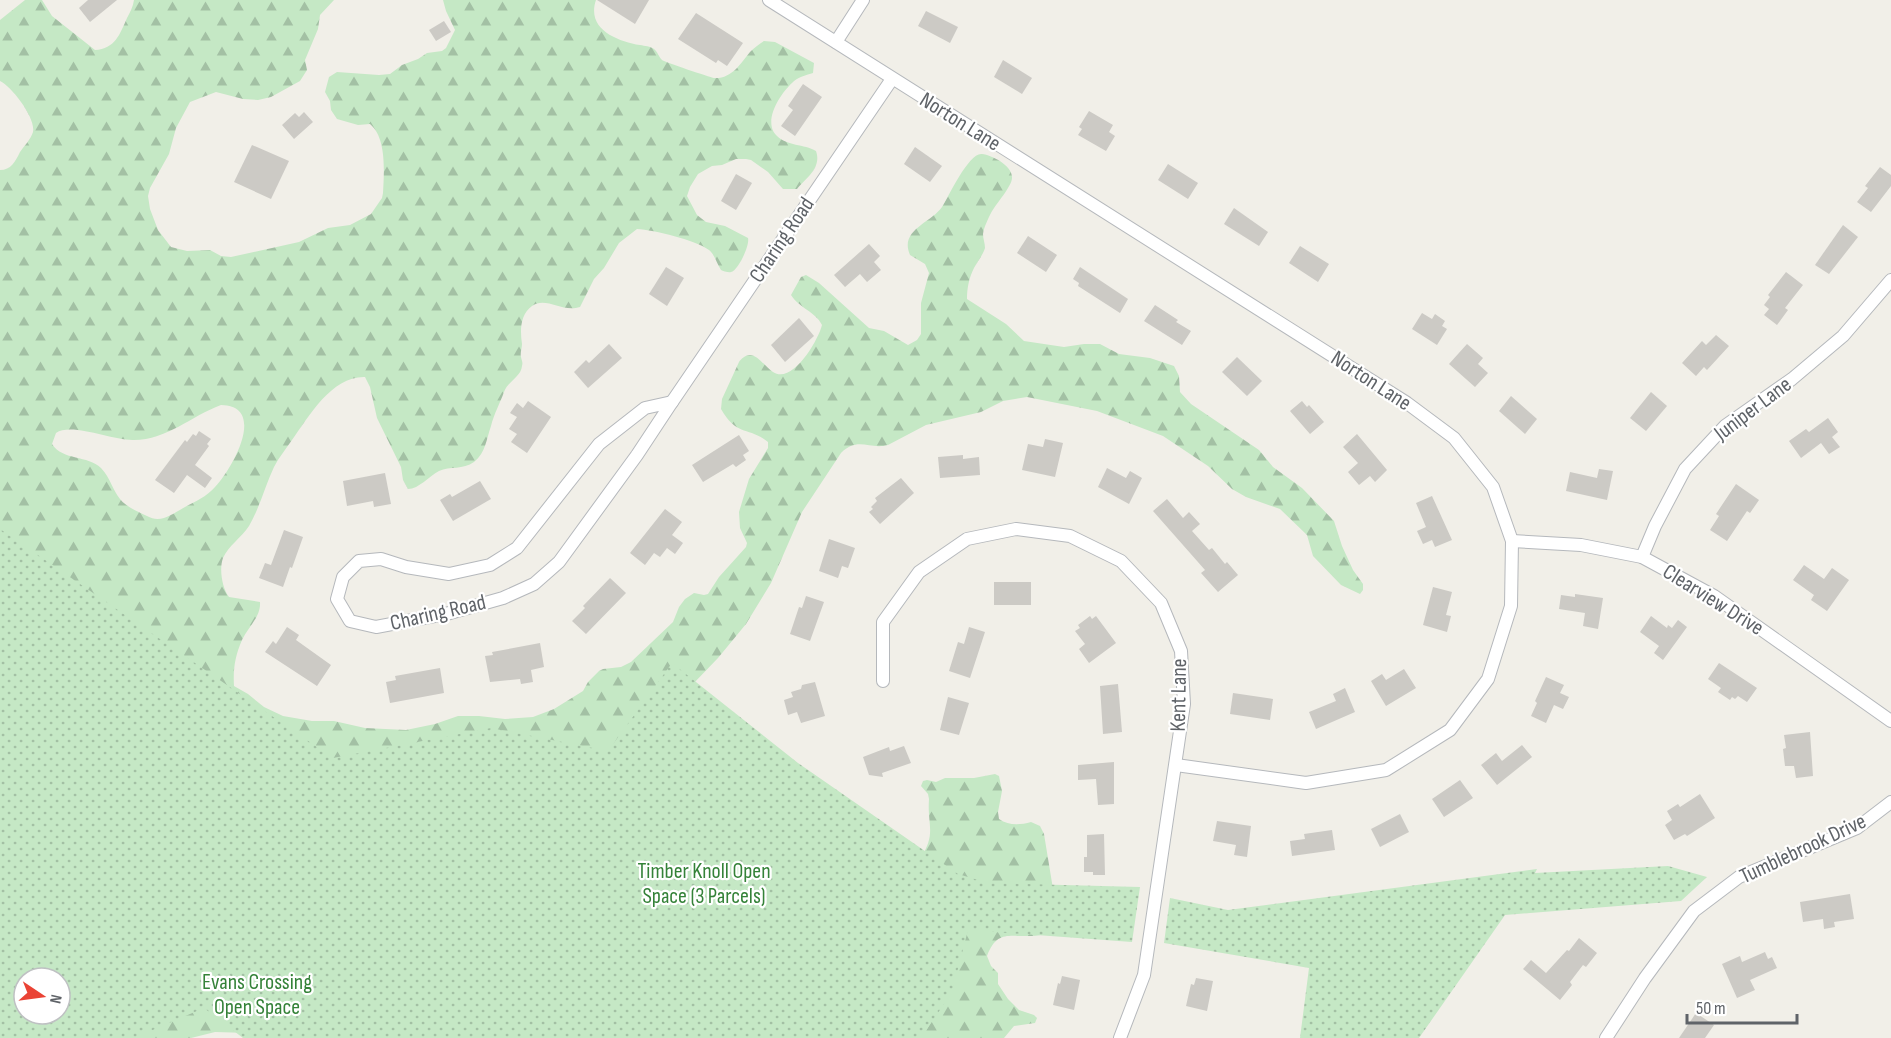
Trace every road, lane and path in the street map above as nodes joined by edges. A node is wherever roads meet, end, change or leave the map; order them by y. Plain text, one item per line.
1 (770, 0) edge
2 (863, 0) edge
3 (836, 42) junction
4 (892, 79) junction
5 (1891, 280) edge
6 (672, 402) junction
7 (1512, 542) junction
8 (1642, 557) junction
9 (883, 681) dead end
10 (1891, 721) edge
11 (1176, 765) junction
12 (1891, 802) edge
13 (1120, 1038) edge
14 (1606, 1038) edge

1 - 3 street, Norton Lane
2 - 3 street
3 - 4 street, Norton Lane
4 - 6 street, Charing Road
4 - 7 street, Norton Lane
5 - 8 street, Juniper Lane
6 - 6 street, Charing Road
7 - 8 street, Clearview Drive
7 - 11 street, Norton Lane
8 - 10 street, Clearview Drive
9 - 11 street, Kent Lane
11 - 13 street, Kent Lane
12 - 14 street, Tumblebrook Drive

